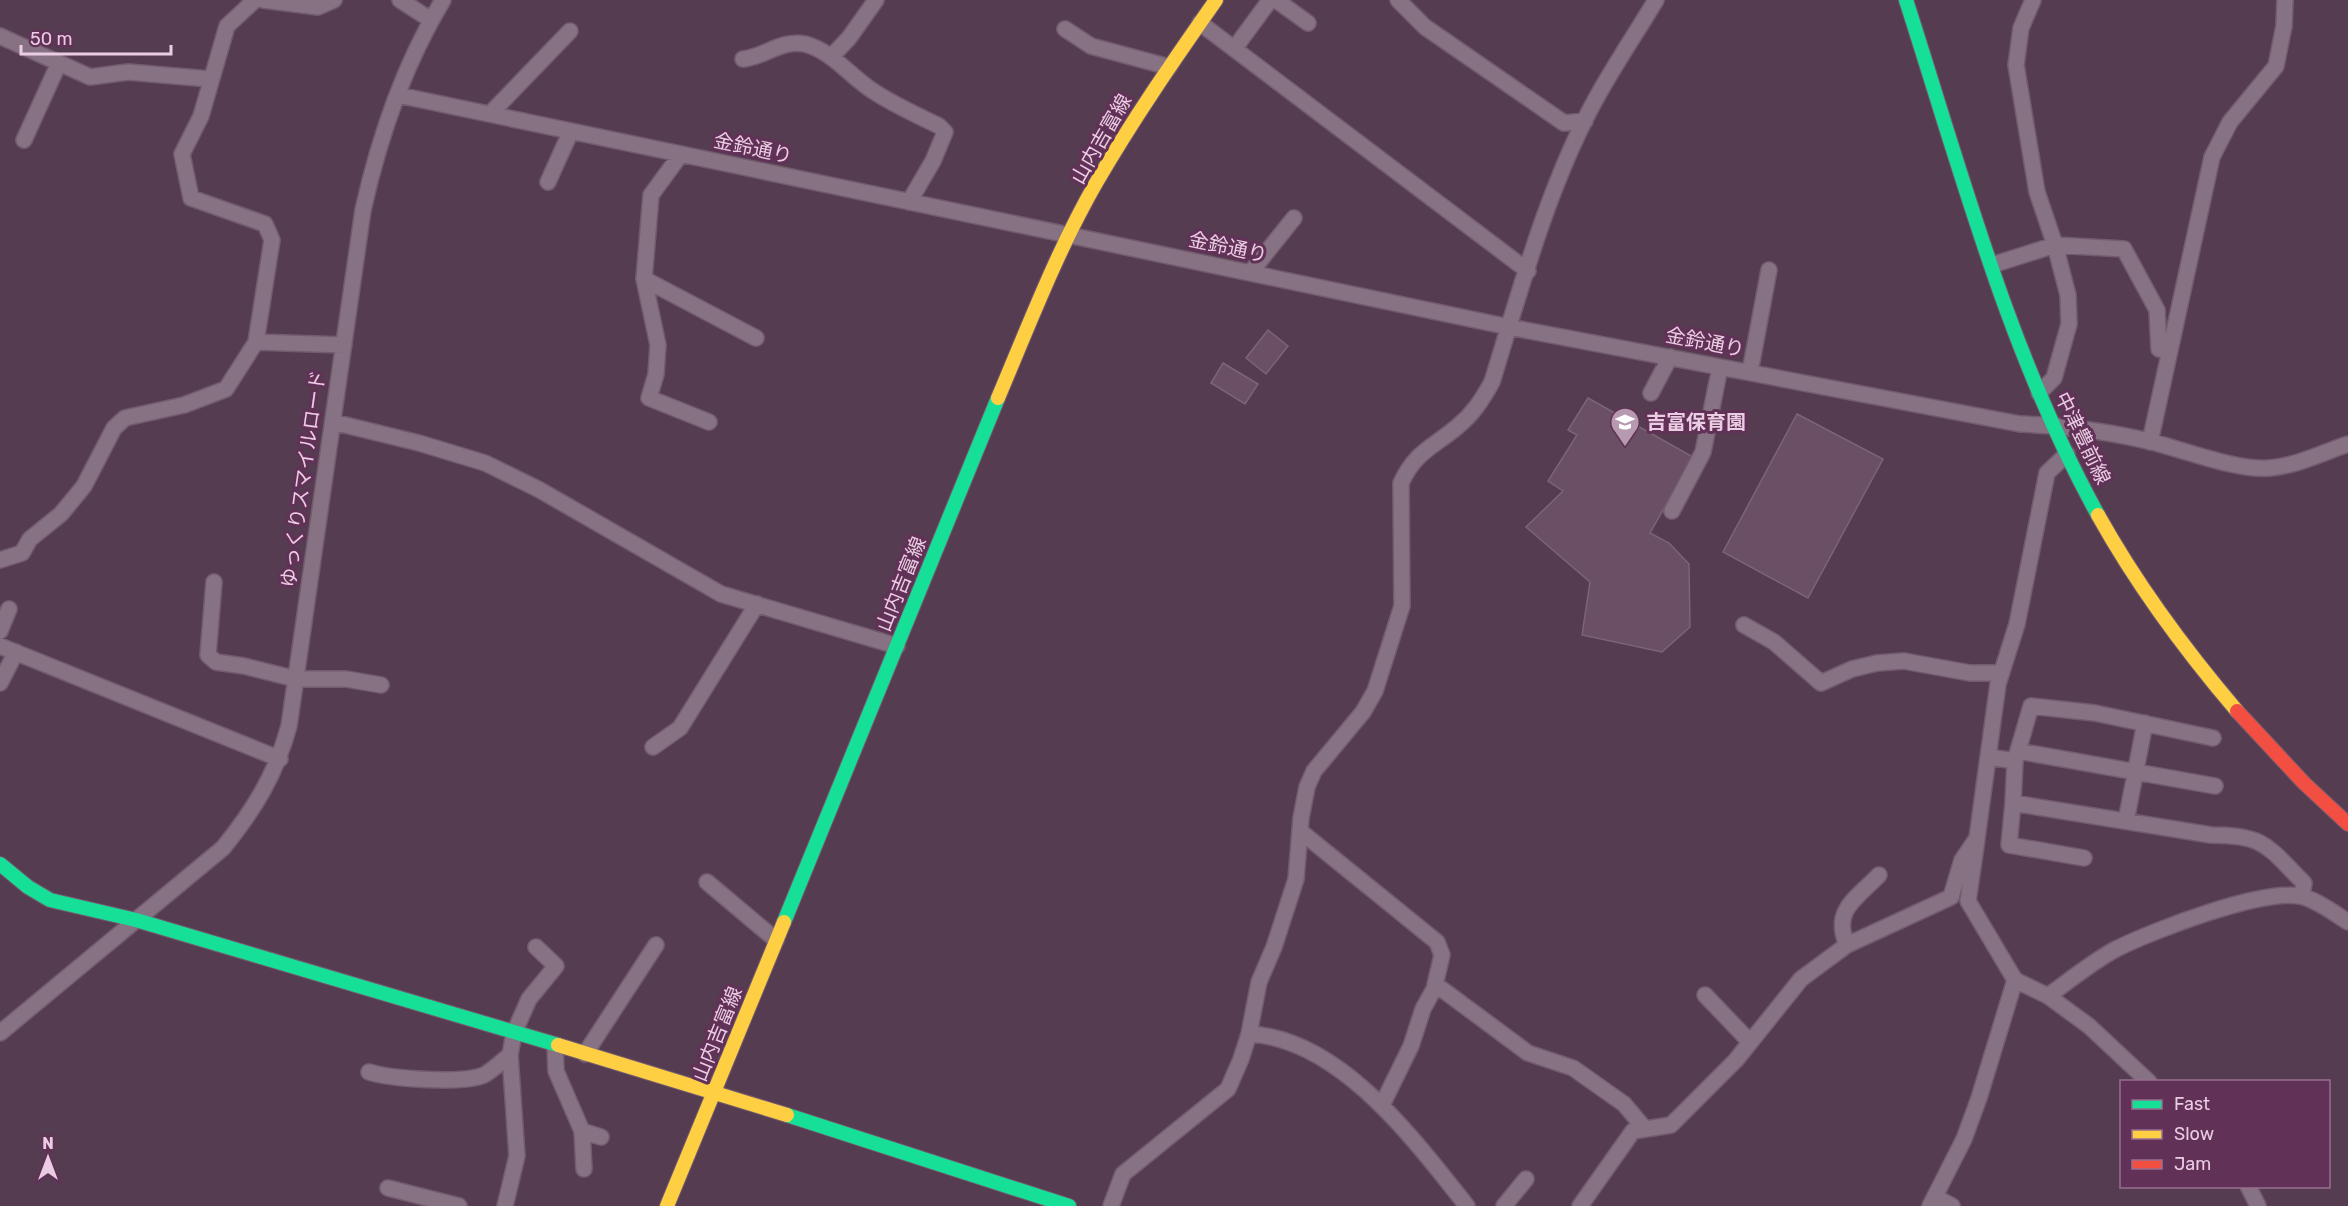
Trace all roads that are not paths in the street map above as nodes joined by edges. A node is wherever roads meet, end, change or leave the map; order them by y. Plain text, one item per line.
1 (255, 0) edge
2 (263, 0) edge
3 (334, 0) edge
4 (400, 0) edge
5 (443, 0) edge
6 (876, 0) edge
7 (1216, 0) edge
8 (1270, 0) edge
9 (1276, 0) edge
10 (1398, 0) edge
11 (1656, 0) edge
12 (1906, 0) edge
13 (2033, 0) edge
14 (2285, 0) edge
15 (431, 20) junction
16 (1200, 23) junction
17 (1308, 23) dead end
18 (1065, 29) dead end
19 (570, 31) dead end
20 (0, 36) edge
21 (1234, 49) junction
22 (831, 57) junction
23 (743, 59) dead end
24 (59, 63) junction
25 (1169, 67) junction
26 (210, 79) junction
27 (398, 95) junction
28 (490, 114) junction
29 (1585, 121) junction
30 (571, 131) junction
31 (24, 140) dead end
32 (681, 154) junction
33 (548, 182) dead end
34 (909, 202) junction
35 (1294, 218) dead end
36 (1070, 236) junction
37 (2055, 245) junction
38 (1992, 265) junction
39 (1769, 270) dead end
40 (1528, 271) junction
41 (1250, 273) junction
42 (644, 279) junction
43 (1509, 327) junction
44 (756, 338) dead end
45 (256, 342) junction
46 (344, 345) junction
47 (2170, 350) junction
48 (1670, 357) junction
49 (1720, 367) junction
50 (1750, 372) junction
51 (1651, 393) dead end
52 (2039, 393) junction
53 (333, 422) junction
54 (709, 422) dead end
55 (2053, 425) junction
56 (2150, 442) junction
57 (2348, 444) edge
58 (2067, 454) junction
59 (1672, 511) dead end
60 (0, 560) edge
61 (214, 582) dead end
62 (757, 604) junction
63 (9, 609) dead end
64 (1744, 625) dead end
65 (0, 631) edge
66 (0, 646) edge
67 (897, 646) junction
68 (16, 652) junction
69 (2001, 673) junction
70 (296, 679) junction
71 (0, 683) edge
72 (381, 685) dead end
73 (2145, 723) junction
74 (2213, 738) dead end
75 (653, 747) dead end
76 (2016, 756) junction
77 (1989, 757) junction
78 (280, 759) junction
79 (2135, 772) junction
80 (2215, 786) dead end
81 (2013, 803) junction
82 (2126, 822) junction
83 (2348, 824) edge
84 (1300, 831) junction
85 (1977, 838) junction
86 (2084, 858) dead end
87 (0, 864) edge
88 (1879, 875) dead end
89 (706, 882) dead end
90 (2302, 896) junction
91 (136, 920) junction
92 (2348, 922) edge
93 (776, 940) junction
94 (656, 945) dead end
95 (1847, 945) junction
96 (536, 947) dead end
97 (2015, 980) junction
98 (1436, 984) junction
99 (1705, 995) dead end
100 (2048, 996) junction
101 (7, 1018) edge
102 (0, 1033) edge
103 (514, 1033) junction
104 (1250, 1034) junction
105 (1750, 1042) junction
106 (555, 1045) junction
107 (585, 1054) junction
108 (510, 1055) junction
109 (369, 1072) dead end
110 (2147, 1080) edge
111 (714, 1092) junction
112 (1382, 1105) junction
113 (1645, 1129) junction
114 (582, 1131) junction
115 (601, 1137) dead end
116 (584, 1169) dead end
117 (1526, 1179) dead end
118 (388, 1188) dead end
119 (2249, 1188) edge
120 (1933, 1201) edge
121 (459, 1206) edge
122 (505, 1206) edge
123 (667, 1206) edge
124 (1070, 1206) edge
125 (1111, 1206) edge
126 (1467, 1206) edge
127 (1504, 1206) edge
128 (1580, 1206) edge
129 (1952, 1206) edge
130 (2258, 1206) edge

1 - 26 street
2 - 3 street
4 - 15 street
5 - 15 street, ゆっくりスマイルロード
6 - 22 street
7 - 16 main road, 山内吉富線
8 - 21 street
9 - 17 street
10 - 29 street
11 - 29 street
12 - 38 main road, 中津豊前線
13 - 37 street
14 - 47 street
15 - 27 street, ゆっくりスマイルロード
16 - 21 street
16 - 25 main road, 山内吉富線
18 - 25 street
19 - 28 street
20 - 24 street
21 - 40 street
22 - 23 street
22 - 34 street
24 - 26 street
24 - 31 street
25 - 36 main road, 山内吉富線
26 - 45 street
27 - 28 street, 金鈴通り
27 - 46 street, ゆっくりスマイルロード
28 - 30 street, 金鈴通り
29 - 40 street
30 - 32 street, 金鈴通り
30 - 33 street
32 - 34 street, 金鈴通り
32 - 42 street
34 - 36 street, 金鈴通り
35 - 41 street
36 - 41 street, 金鈴通り
36 - 67 main road, 山内吉富線
37 - 38 street
37 - 47 street
37 - 52 street
38 - 52 main road, 中津豊前線
39 - 50 street
40 - 43 street
41 - 43 street, 金鈴通り
42 - 44 street
42 - 54 street
43 - 48 street, 金鈴通り
43 - 84 street
45 - 46 street
45 - 60 street
46 - 53 street, ゆっくりスマイルロード
47 - 56 street
48 - 49 street, 金鈴通り
48 - 51 street
49 - 50 street, 金鈴通り
49 - 59 street
50 - 55 street, 金鈴通り
52 - 55 main road, 中津豊前線
53 - 62 street
53 - 70 street, ゆっくりスマイルロード
55 - 56 street, 金鈴通り
55 - 58 main road, 中津豊前線
56 - 57 street, 金鈴通り
58 - 69 street
58 - 83 main road, 中津豊前線
61 - 70 street
62 - 67 street
62 - 75 street
63 - 65 street
64 - 69 street
66 - 68 street
67 - 93 main road, 山内吉富線
68 - 71 street
68 - 78 street
69 - 77 street
70 - 72 street
70 - 78 street, ゆっくりスマイルロード
73 - 74 street
73 - 76 street
73 - 79 street
76 - 77 street
76 - 79 street
76 - 81 street
77 - 85 street
78 - 91 street, ゆっくりスマイルロード
79 - 80 street
79 - 82 street
81 - 82 street
81 - 86 street
82 - 90 street
84 - 98 street
84 - 104 street
85 - 95 street
85 - 97 street
87 - 91 main road
88 - 95 street
89 - 93 street
90 - 92 street
90 - 100 street
91 - 101 street, ゆっくりスマイルロード
91 - 103 main road
93 - 111 main road, 山内吉富線
94 - 107 street
95 - 105 street
96 - 103 street
97 - 100 street
97 - 120 street
98 - 112 street
98 - 113 street
99 - 105 street
100 - 110 street
101 - 102 street, ゆっくりスマイルロード
103 - 106 main road
103 - 108 street
104 - 112 street
104 - 125 street
105 - 113 street
106 - 107 main road
106 - 114 street
107 - 111 main road
108 - 109 street
108 - 122 street
111 - 123 main road, 山内吉富線
111 - 124 main road
112 - 126 street
113 - 128 street
114 - 115 street
114 - 116 street
117 - 127 street
118 - 121 street
119 - 130 street
120 - 129 street

